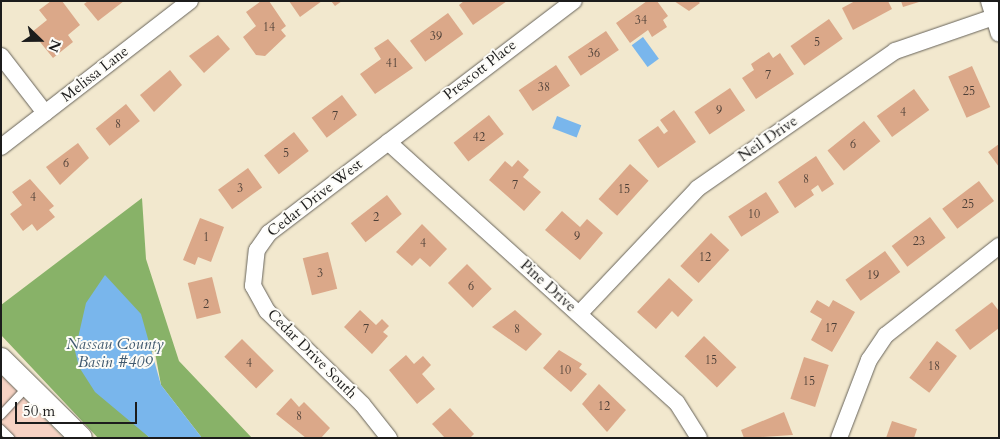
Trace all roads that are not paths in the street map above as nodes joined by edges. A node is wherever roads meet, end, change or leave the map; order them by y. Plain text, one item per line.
1 (190, 1) edge
2 (574, 1) edge
3 (991, 9) edge
4 (999, 34) edge
5 (1, 56) edge
6 (45, 113) junction
7 (388, 142) junction
8 (1, 147) edge
9 (999, 246) edge
10 (253, 263) joint
11 (578, 314) junction
12 (1, 359) edge
13 (28, 385) junction
14 (1, 415) edge
15 (1, 429) edge
16 (385, 436) edge
17 (10, 438) edge
18 (81, 438) edge
19 (699, 438) edge
20 (839, 438) edge

1 - 6 street, Melissa Lane
2 - 7 street, Prescott Place
3 - 4 street
3 - 11 street, Neil Drive
5 - 6 street
6 - 8 street, Melissa Lane
7 - 10 street, Cedar Drive West
7 - 11 street, Pine Drive
9 - 20 street
10 - 16 street, Cedar Drive South
11 - 19 street, Pine Drive
12 - 13 main road
13 - 14 lane
13 - 18 main road
15 - 17 lane

